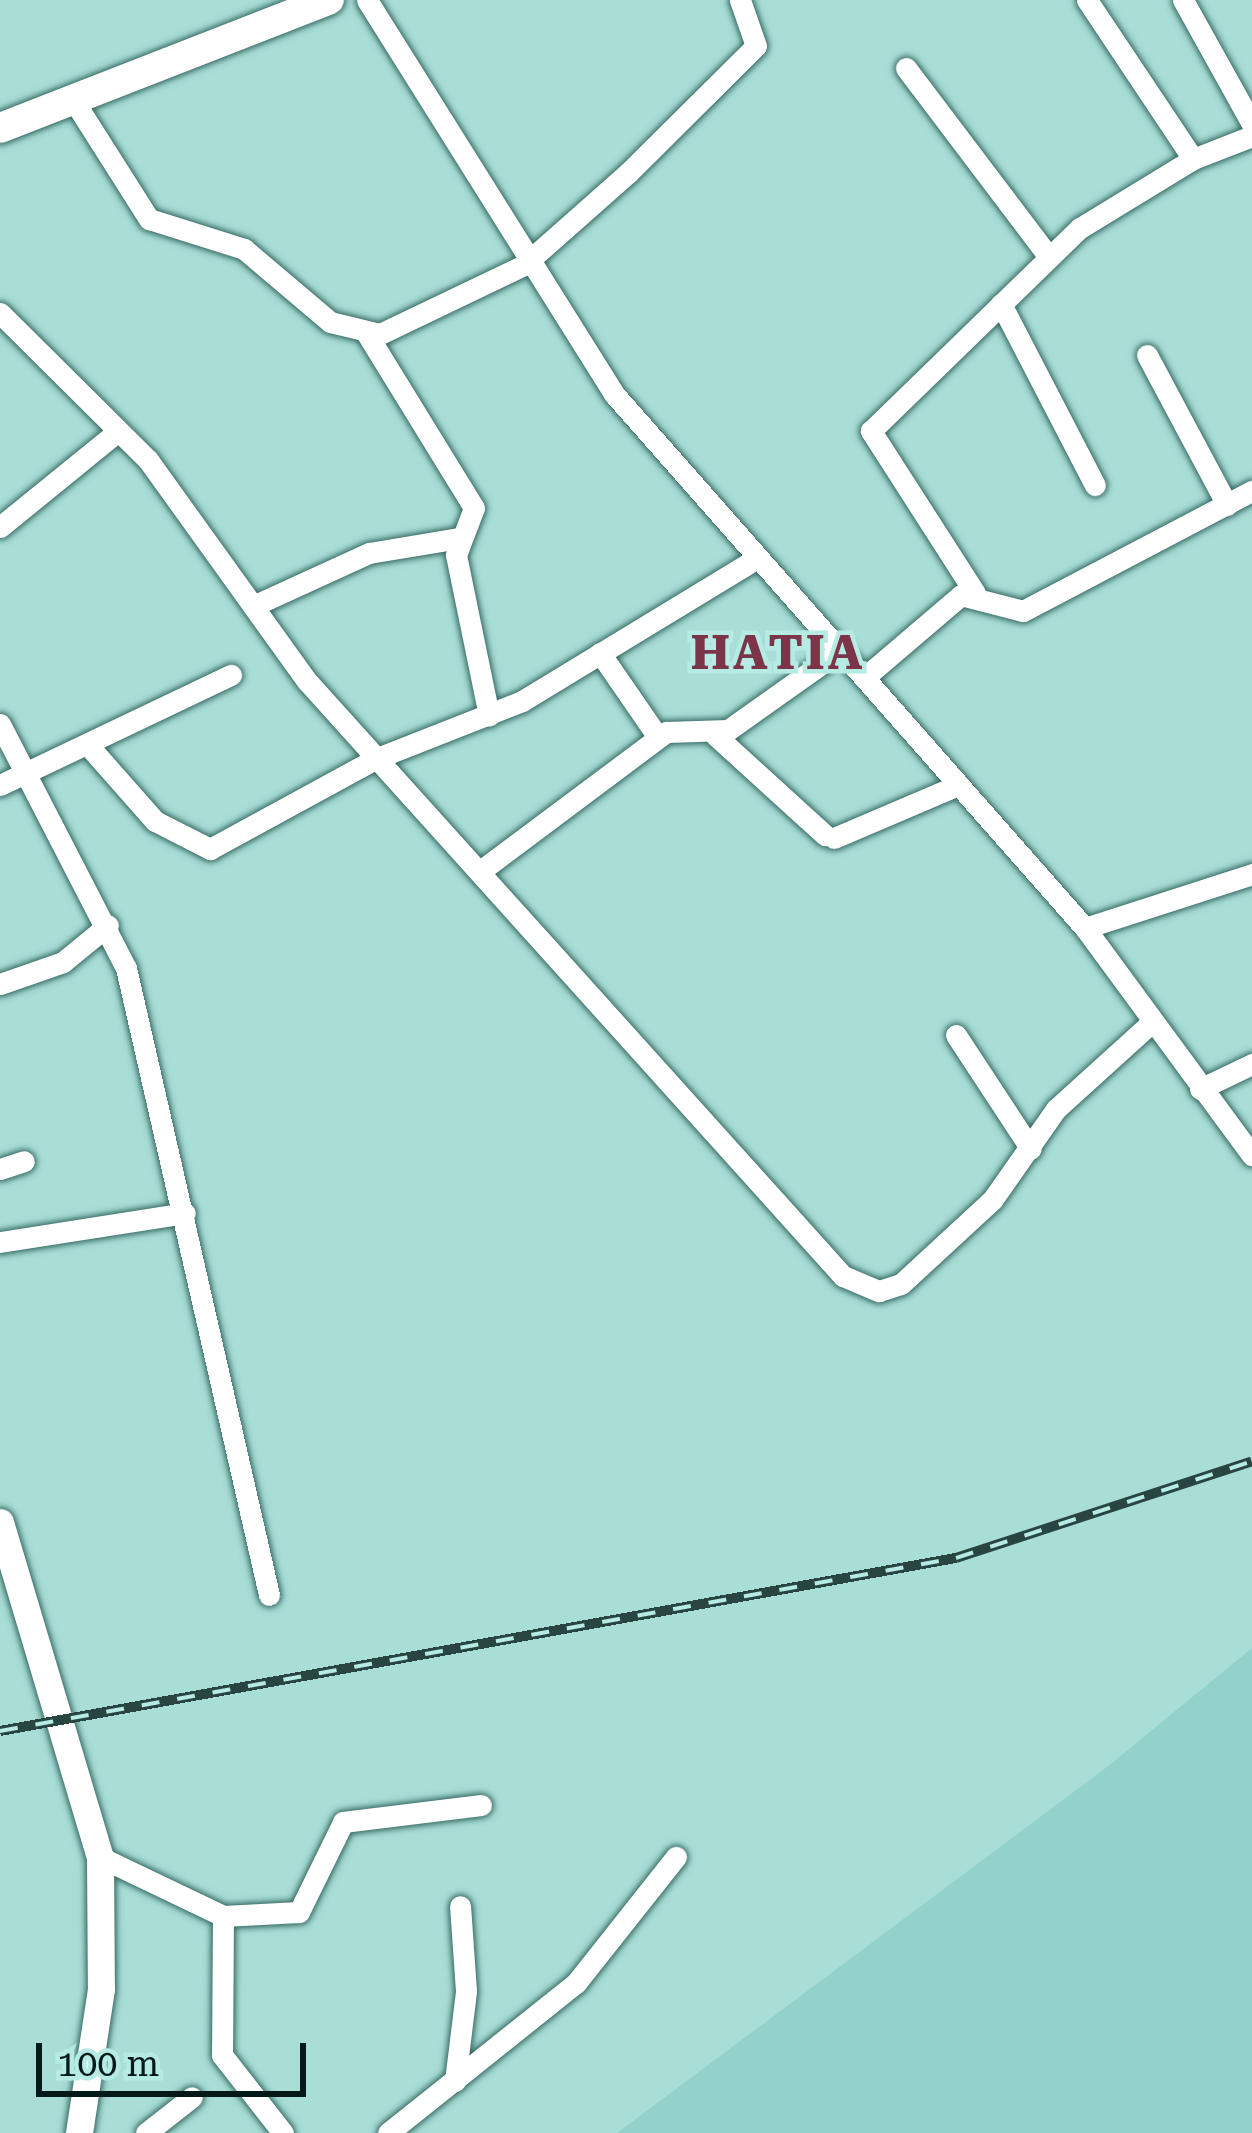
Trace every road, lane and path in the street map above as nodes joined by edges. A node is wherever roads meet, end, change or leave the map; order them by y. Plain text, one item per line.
1 (329, 0) edge
2 (367, 0) edge
3 (740, 0) edge
4 (1087, 0) edge
5 (1183, 0) edge
6 (906, 68) dead end
7 (74, 101) junction
8 (1252, 124) edge
9 (0, 128) edge
10 (1252, 136) edge
11 (1193, 159) junction
12 (1049, 256) junction
13 (524, 265) junction
14 (1000, 304) junction
15 (0, 313) edge
16 (367, 334) junction
17 (1147, 355) dead end
18 (118, 431) junction
19 (1095, 485) dead end
20 (1252, 491) edge
21 (1227, 505) junction
22 (0, 527) edge
23 (460, 538) junction
24 (757, 558) junction
25 (975, 593) junction
26 (253, 606) junction
27 (841, 650) junction
28 (600, 653) junction
29 (231, 675) dead end
30 (865, 677) junction
31 (489, 716) junction
32 (0, 724) edge
33 (715, 735) junction
34 (658, 737) junction
35 (87, 744) junction
36 (375, 759) junction
37 (11, 780) edge
38 (958, 785) junction
39 (483, 869) junction
40 (1252, 874) edge
41 (107, 925) junction
42 (1085, 928) junction
43 (0, 984) edge
44 (1152, 1022) junction
45 (956, 1034) dead end
46 (1252, 1064) edge
47 (1200, 1089) junction
48 (1031, 1149) junction
49 (1252, 1155) edge
50 (24, 1161) dead end
51 (0, 1169) edge
52 (184, 1213) junction
53 (0, 1242) edge
54 (0, 1522) edge
55 (269, 1594) dead end
56 (481, 1805) dead end
57 (100, 1857) junction
58 (676, 1857) dead end
59 (460, 1906) dead end
60 (223, 1916) junction
61 (454, 2081) junction
62 (192, 2097) dead end
63 (79, 2133) edge
64 (146, 2133) edge
65 (283, 2133) edge
66 (388, 2133) edge

1 - 7 main road
2 - 13 street
3 - 13 street
4 - 11 street
5 - 8 street
6 - 12 street
7 - 9 main road
7 - 16 street
10 - 11 street
11 - 12 street
12 - 14 street
13 - 16 street
13 - 24 street
14 - 19 street
14 - 25 street
15 - 18 street
16 - 23 street
17 - 21 street
18 - 22 street
18 - 26 street
20 - 21 street
21 - 25 street
23 - 26 street
23 - 31 street
24 - 27 street
24 - 28 street
25 - 30 street
26 - 36 street
27 - 30 street
27 - 33 street
28 - 31 street
28 - 34 street
29 - 35 street
30 - 38 street
31 - 36 street
32 - 37 street
33 - 34 street
33 - 38 street
34 - 39 street
35 - 36 street
35 - 37 street
36 - 39 street
37 - 41 street
38 - 42 street
39 - 48 street
40 - 42 street
41 - 43 street
41 - 52 street
42 - 44 street
44 - 47 street
44 - 48 street
45 - 48 street
46 - 47 street
47 - 49 street
50 - 51 street
52 - 53 street
52 - 55 street
54 - 57 street
56 - 60 street
57 - 60 street
57 - 63 street
58 - 61 street
59 - 61 street
60 - 65 street
61 - 66 street
62 - 64 street

